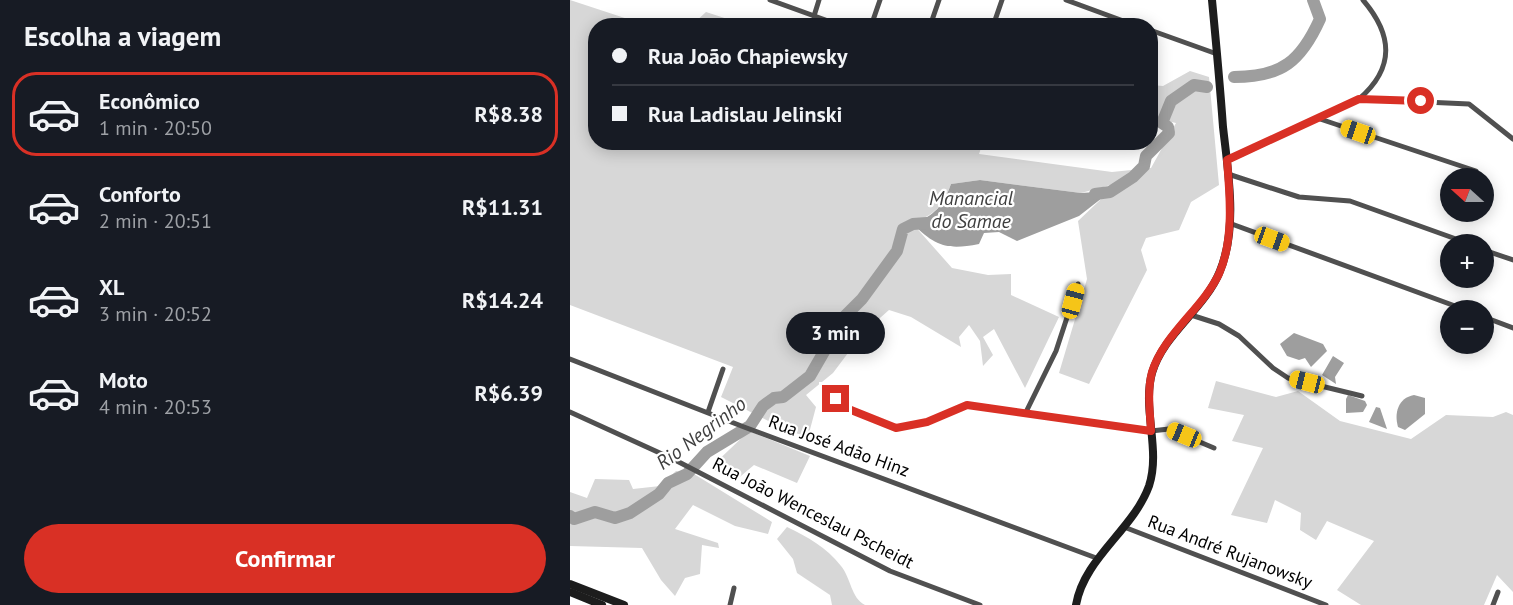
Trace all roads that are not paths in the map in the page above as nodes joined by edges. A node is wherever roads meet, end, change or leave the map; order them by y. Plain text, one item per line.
1 (770, 0) edge
2 (819, 0) edge
3 (880, 0) edge
4 (939, 0) edge
5 (1002, 0) edge
6 (1066, 0) edge
7 (1212, 0) edge
8 (1363, 0) edge
9 (814, 16) junction
10 (820, 18) edge
11 (874, 18) edge
12 (933, 18) edge
13 (996, 18) edge
14 (1115, 18) edge
15 (1158, 33) edge
16 (1217, 54) junction
17 (1359, 99) junction
18 (1317, 118) junction
19 (1513, 139) edge
20 (1227, 160) junction
21 (1467, 168) edge
22 (1228, 174) junction
23 (1229, 223) junction
24 (1442, 234) edge
25 (1494, 253) edge
26 (1513, 260) edge
27 (1078, 284) dead end
28 (1440, 300) edge
29 (1191, 315) junction
30 (1494, 321) edge
31 (1513, 328) edge
32 (570, 359) edge
33 (723, 369) dead end
34 (828, 389) dead end
35 (1362, 396) dead end
36 (570, 412) edge
37 (708, 412) junction
38 (1026, 412) junction
39 (1151, 431) junction
40 (1214, 448) dead end
41 (1124, 527) junction
42 (1099, 559) junction
43 (571, 588) edge
44 (734, 588) dead end
45 (1498, 592) dead end
46 (602, 605) edge
47 (624, 605) edge
48 (730, 605) edge
49 (980, 605) edge
50 (1076, 605) edge
51 (1326, 605) edge
52 (1493, 605) edge

1 - 9 street
2 - 9 street
3 - 11 street
4 - 12 street
5 - 13 street
6 - 14 street
7 - 16 main road
8 - 17 street
9 - 10 street
15 - 16 street
16 - 20 main road
17 - 18 street
17 - 19 street
18 - 20 street
18 - 21 street
20 - 22 main road
22 - 23 main road
22 - 24 street
23 - 28 street
23 - 29 main road
25 - 26 street
27 - 38 street
29 - 35 street
29 - 39 main road
30 - 31 street
32 - 37 street, Rua José Adão Hinz
33 - 37 street
34 - 38 street
36 - 49 street, Rua João Wenceslau Pscheidt
37 - 42 street, Rua José Adão Hinz
38 - 39 street
39 - 40 street
39 - 41 main road
41 - 42 main road
41 - 51 street, Rua André Rujanowsky
42 - 50 main road
43 - 46 main road
43 - 47 main road
44 - 48 street
45 - 52 street

